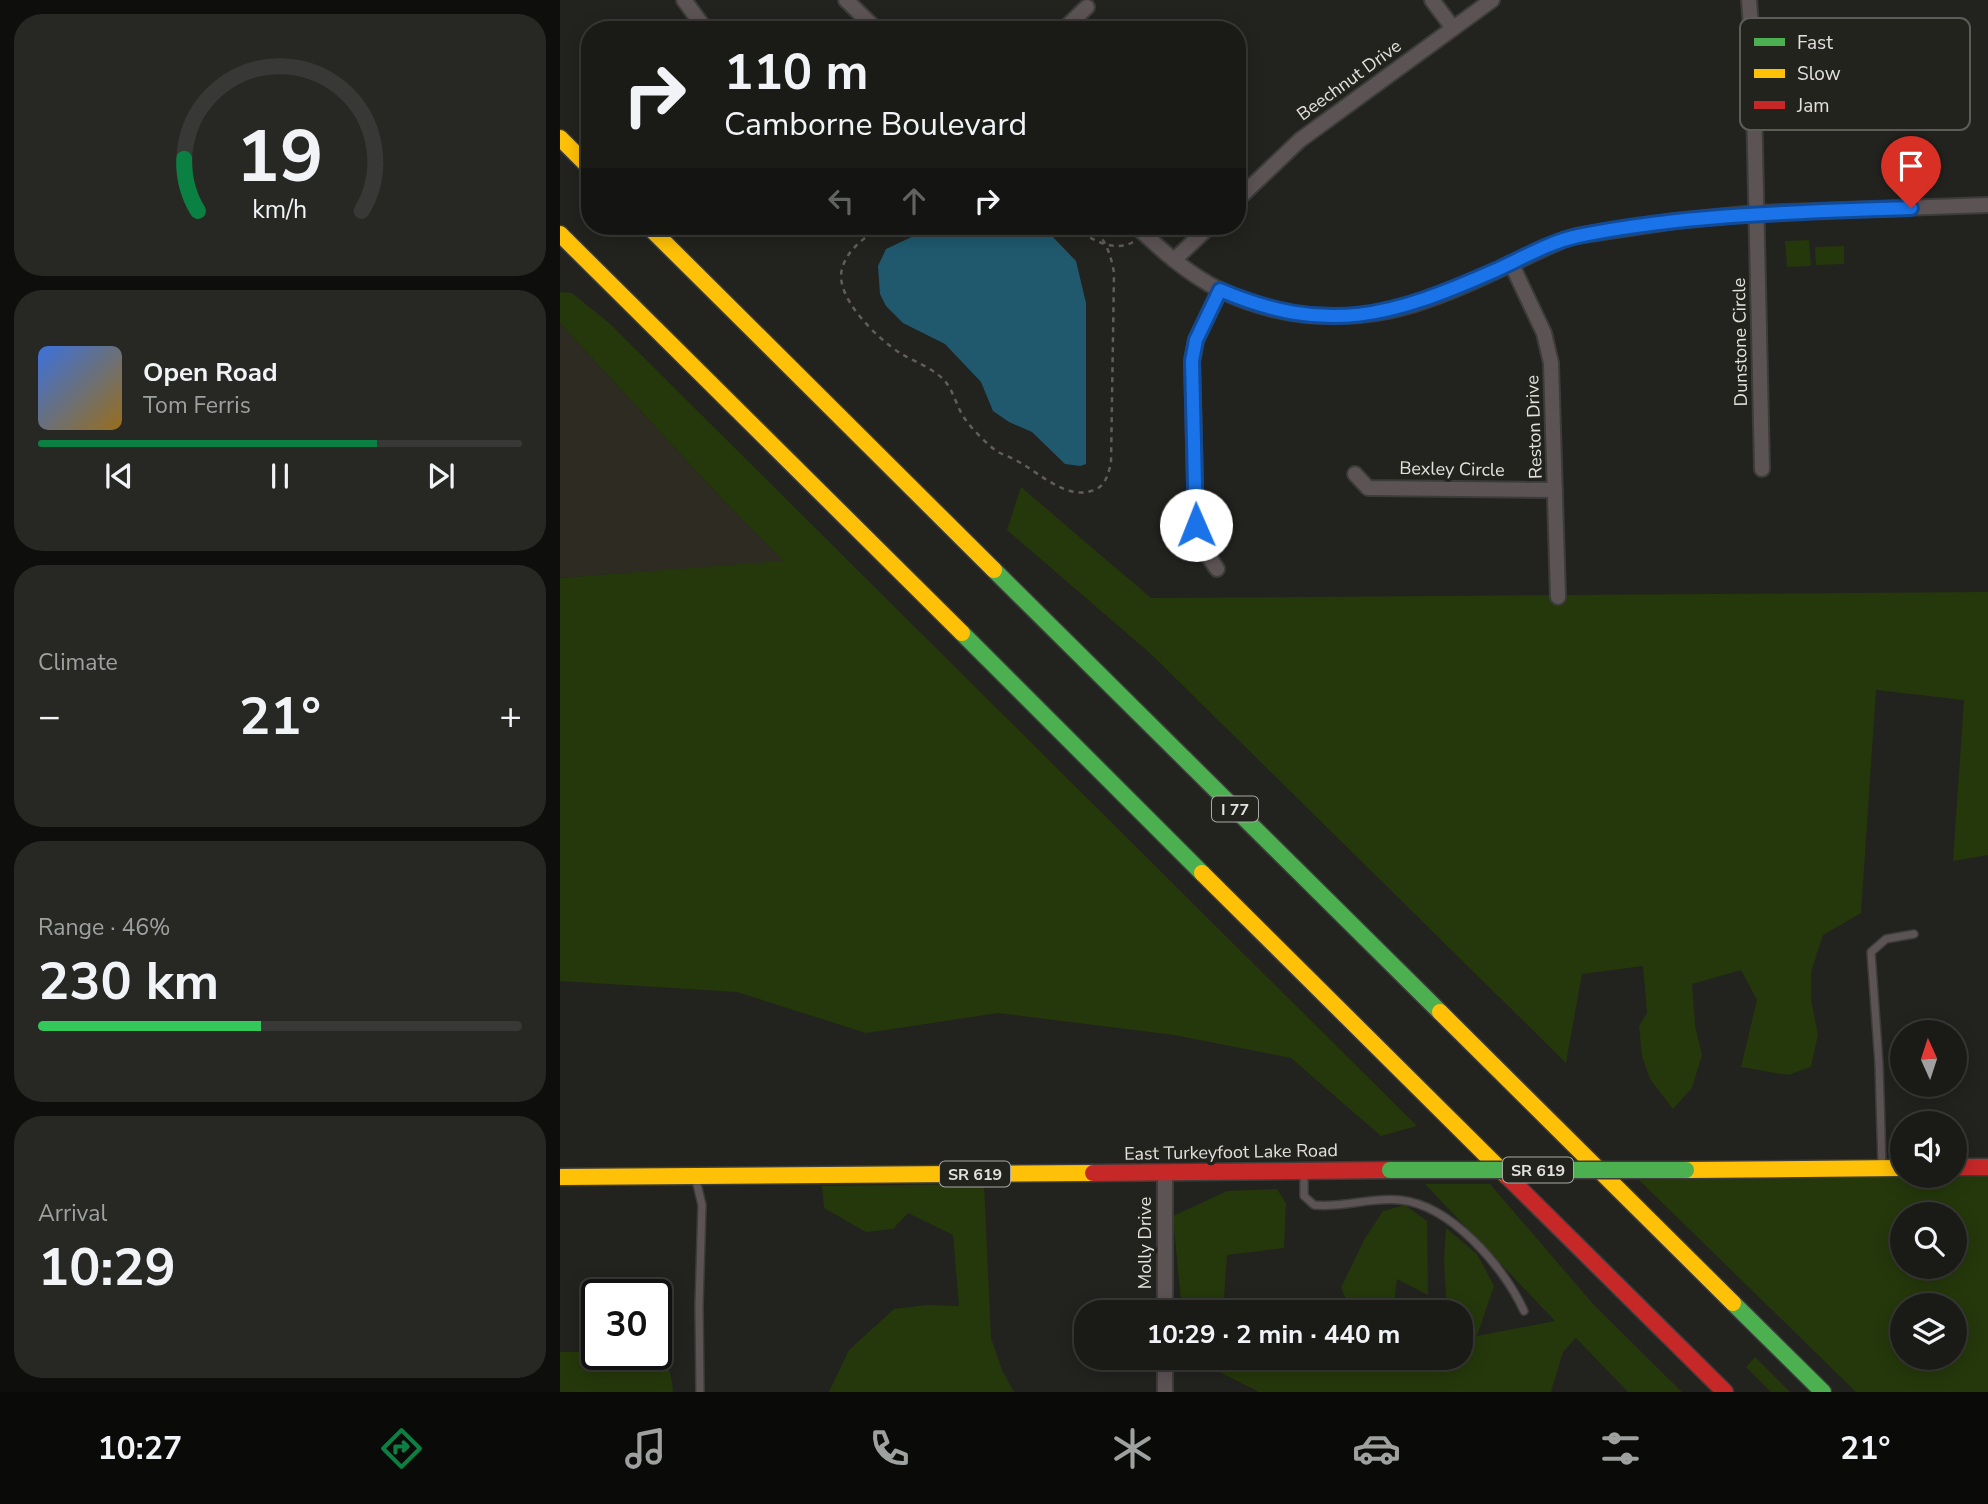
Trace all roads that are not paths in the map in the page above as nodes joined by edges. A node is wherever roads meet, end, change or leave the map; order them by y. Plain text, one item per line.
1 (684, 0) edge
2 (846, 0) edge
3 (1432, 0) edge
4 (1492, 0) edge
5 (1748, 0) edge
6 (1087, 7) dead end
7 (1750, 18) edge
8 (699, 21) edge
9 (868, 21) edge
10 (1072, 21) edge
11 (1453, 28) junction
12 (1754, 130) edge
13 (560, 138) edge
14 (581, 159) edge
15 (1246, 191) edge
16 (1988, 205) edge
17 (1756, 214) junction
18 (560, 234) edge
19 (657, 235) edge
20 (1146, 235) edge
21 (1200, 235) edge
22 (1174, 260) junction
23 (1511, 263) junction
24 (1220, 290) junction
25 (1762, 469) dead end
26 (1355, 474) dead end
27 (1555, 490) junction
28 (1217, 569) dead end
29 (1558, 597) dead end
30 (1914, 934) dead end
31 (1882, 1167) junction
32 (1890, 1167) edge
33 (1967, 1167) edge
34 (1988, 1167) edge
35 (1304, 1171) junction
36 (1165, 1173) junction
37 (695, 1176) junction
38 (560, 1177) edge
39 (1165, 1300) edge
40 (1524, 1311) dead end
41 (1165, 1370) edge
42 (700, 1392) edge
43 (1165, 1392) edge
44 (1725, 1392) edge
45 (1823, 1392) edge

1 - 8 street
2 - 9 street
3 - 11 street
4 - 11 street, Beechnut Drive
5 - 7 street, Dunstone Circle
6 - 10 street
11 - 15 street, Beechnut Drive
12 - 17 street, Dunstone Circle
13 - 14 main road
16 - 17 street
17 - 23 street
17 - 25 street, Dunstone Circle
18 - 44 main road
19 - 45 main road, I 77
20 - 22 street
21 - 22 street
22 - 24 street
23 - 24 street
23 - 27 street, Reston Drive
24 - 28 street
26 - 27 street, Bexley Circle
27 - 29 street, Reston Drive
30 - 31 lane
31 - 32 main road, East Turkeyfoot Lake Road / SR 619
31 - 35 main road, East Turkeyfoot Lake Road / SR 619, bridge
33 - 34 main road
35 - 36 main road, East Turkeyfoot Lake Road / SR 619
35 - 40 lane
36 - 37 main road, East Turkeyfoot Lake Road / SR 619
36 - 39 street, Molly Drive
37 - 38 main road, East Turkeyfoot Lake Road / SR 619
37 - 42 lane
41 - 43 street

